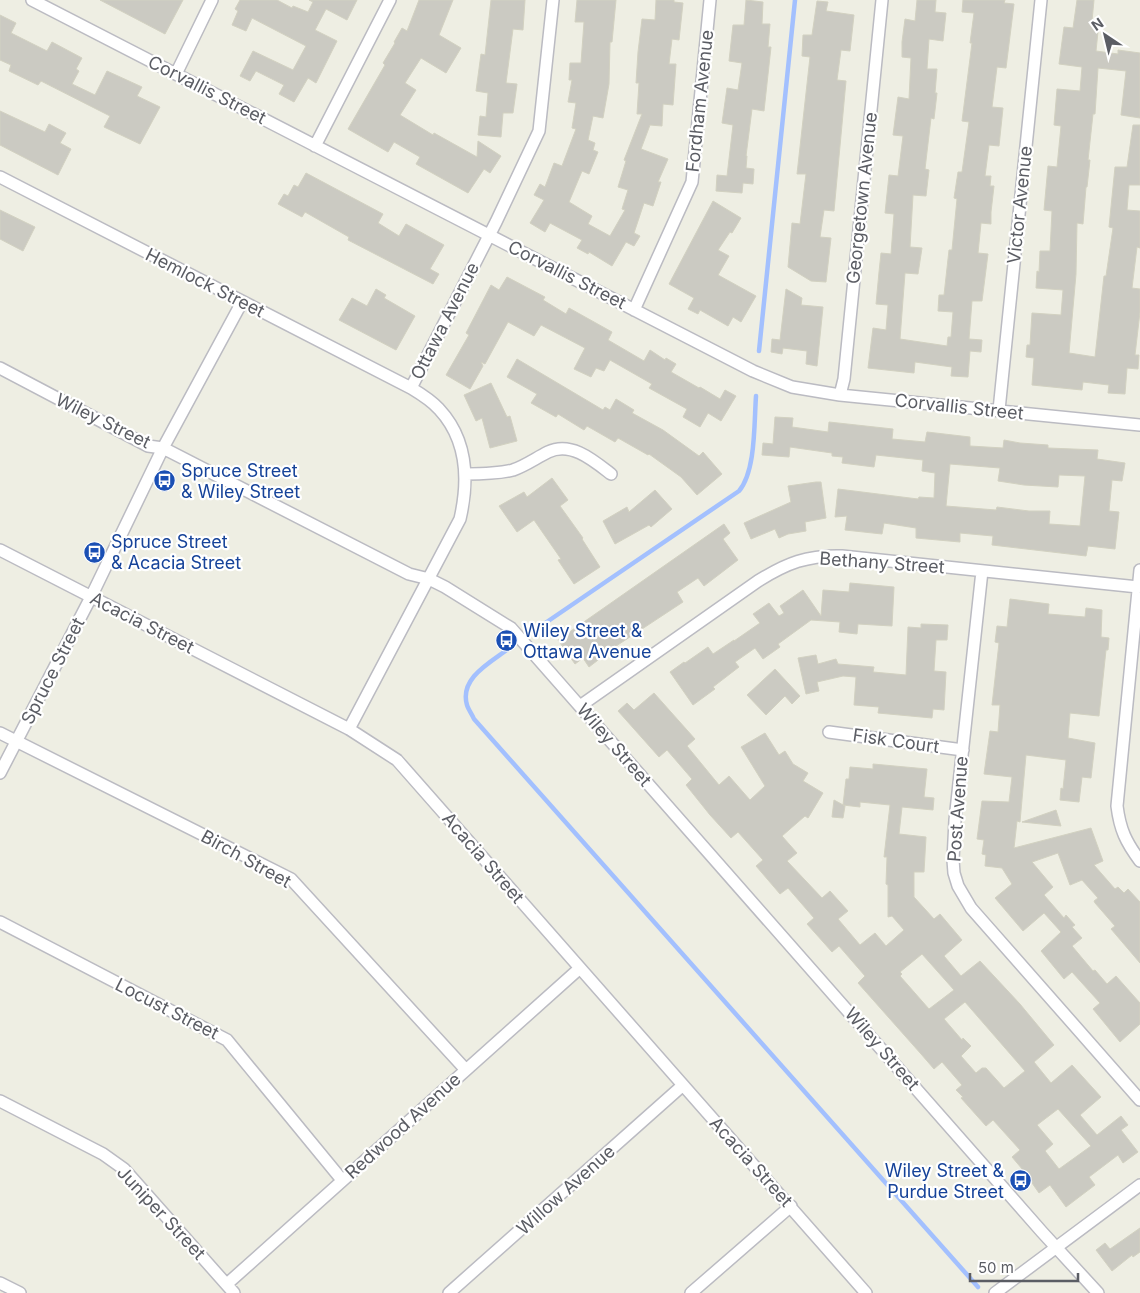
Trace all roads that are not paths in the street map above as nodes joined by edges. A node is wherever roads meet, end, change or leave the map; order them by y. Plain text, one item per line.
1 (212, 0) edge
2 (390, 0) edge
3 (553, 0) edge
4 (710, 0) edge
5 (882, 0) edge
6 (1041, 0) edge
7 (34, 1) edge
8 (176, 74) junction
9 (314, 146) junction
10 (0, 177) edge
11 (489, 236) junction
12 (242, 302) junction
13 (634, 310) junction
14 (0, 368) edge
15 (411, 388) junction
16 (840, 395) junction
17 (999, 410) junction
18 (1140, 425) edge
19 (163, 448) junction
20 (466, 474) junction
21 (610, 474) dead end
22 (0, 550) edge
23 (1140, 570) edge
24 (982, 571) junction
25 (429, 579) junction
26 (1138, 586) junction
27 (91, 597) junction
28 (580, 706) junction
29 (349, 729) junction
30 (0, 732) edge
31 (829, 732) dead end
32 (16, 741) junction
33 (963, 750) junction
34 (0, 774) edge
35 (1140, 861) edge
36 (0, 922) edge
37 (580, 968) junction
38 (466, 1070) junction
39 (682, 1086) junction
40 (1140, 1100) edge
41 (0, 1101) edge
42 (342, 1180) junction
43 (1140, 1185) edge
44 (790, 1206) junction
45 (1057, 1248) junction
46 (0, 1283) edge
47 (230, 1289) edge
48 (20, 1293) edge
49 (449, 1293) edge
50 (691, 1293) edge
51 (866, 1293) edge
52 (995, 1293) edge
53 (1098, 1293) edge

1 - 8 street
2 - 9 street
3 - 11 street, Ottawa Avenue
4 - 13 street, Fordham Avenue
5 - 16 street, Georgetown Avenue
6 - 17 street, Victor Avenue
7 - 8 street, Corvallis Street
8 - 9 street, Corvallis Street
9 - 11 street, Corvallis Street
10 - 12 street, Hemlock Street
11 - 13 street, Corvallis Street
11 - 15 street, Ottawa Avenue
12 - 15 street, Hemlock Street
12 - 19 street, Spruce Street
13 - 16 street, Corvallis Street
14 - 19 street, Wiley Street
15 - 20 street, Ottawa Avenue
16 - 17 street, Corvallis Street
17 - 18 street, Corvallis Street
19 - 25 street, Wiley Street
19 - 27 street, Spruce Street
20 - 21 street
20 - 25 street, Ottawa Avenue
22 - 27 street, Acacia Street
23 - 26 street
24 - 26 street, Bethany Street
24 - 28 street, Bethany Street
24 - 33 street, Post Avenue
25 - 28 street, Wiley Street
25 - 29 street, Ottawa Avenue
26 - 35 street
27 - 29 street, Acacia Street
27 - 32 street, Spruce Street
28 - 45 street, Wiley Street
29 - 37 street, Acacia Street
30 - 32 street, Birch Street
31 - 33 street, Fisk Court
32 - 34 street, Spruce Street
32 - 38 street, Birch Street
33 - 40 street, Post Avenue
36 - 42 street, Locust Street
37 - 38 street, Redwood Avenue
37 - 39 street, Acacia Street
38 - 42 street, Redwood Avenue
39 - 44 street, Acacia Street
39 - 49 street, Willow Avenue
41 - 47 street, Juniper Street
42 - 47 street, Redwood Avenue
43 - 45 street
44 - 50 street
44 - 51 street, Acacia Street
45 - 52 street
45 - 53 street, Wiley Street
46 - 48 street

